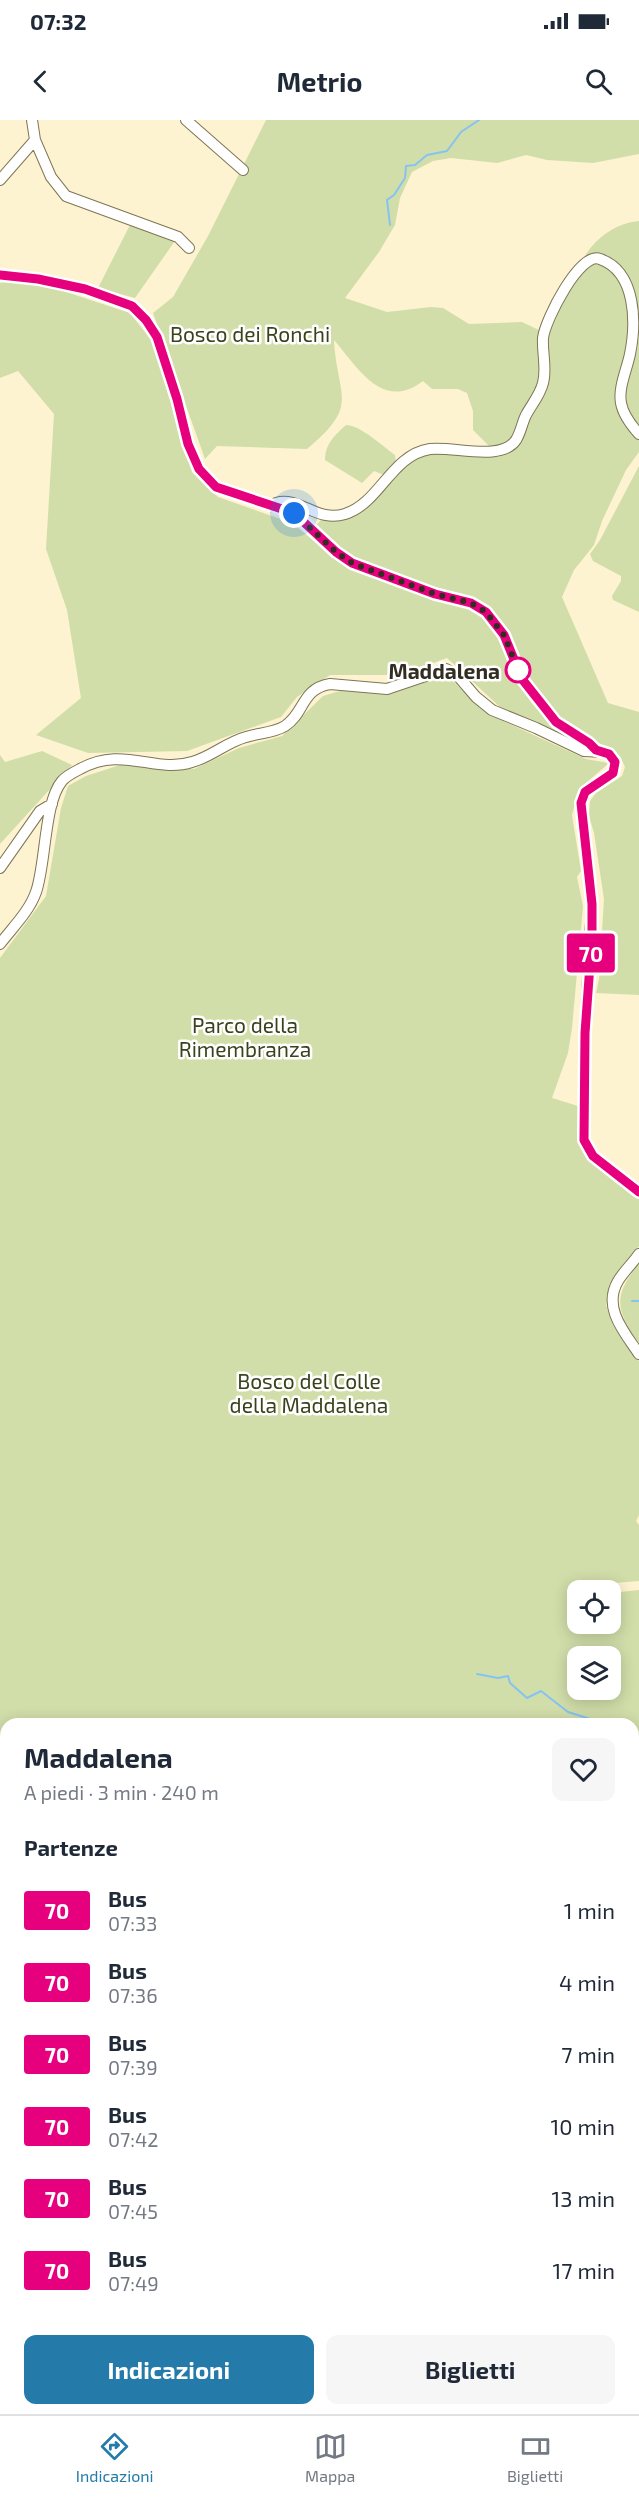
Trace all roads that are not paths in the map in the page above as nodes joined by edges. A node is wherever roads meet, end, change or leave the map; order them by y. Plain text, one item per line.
1 (32, 120) edge
2 (186, 120) edge
3 (35, 140) junction
4 (243, 170) dead end
5 (0, 180) edge
6 (189, 248) dead end
7 (0, 275) edge
8 (639, 434) edge
9 (273, 507) junction
10 (596, 750) junction
11 (52, 804) junction
12 (0, 868) edge
13 (0, 945) edge
14 (639, 1192) edge
15 (639, 1254) edge
16 (639, 1354) edge

1 - 3 street
2 - 4 street
3 - 5 street
3 - 6 street
7 - 9 street
8 - 9 street
9 - 10 street
10 - 11 street
10 - 14 street
11 - 12 street
11 - 13 street
15 - 16 street

